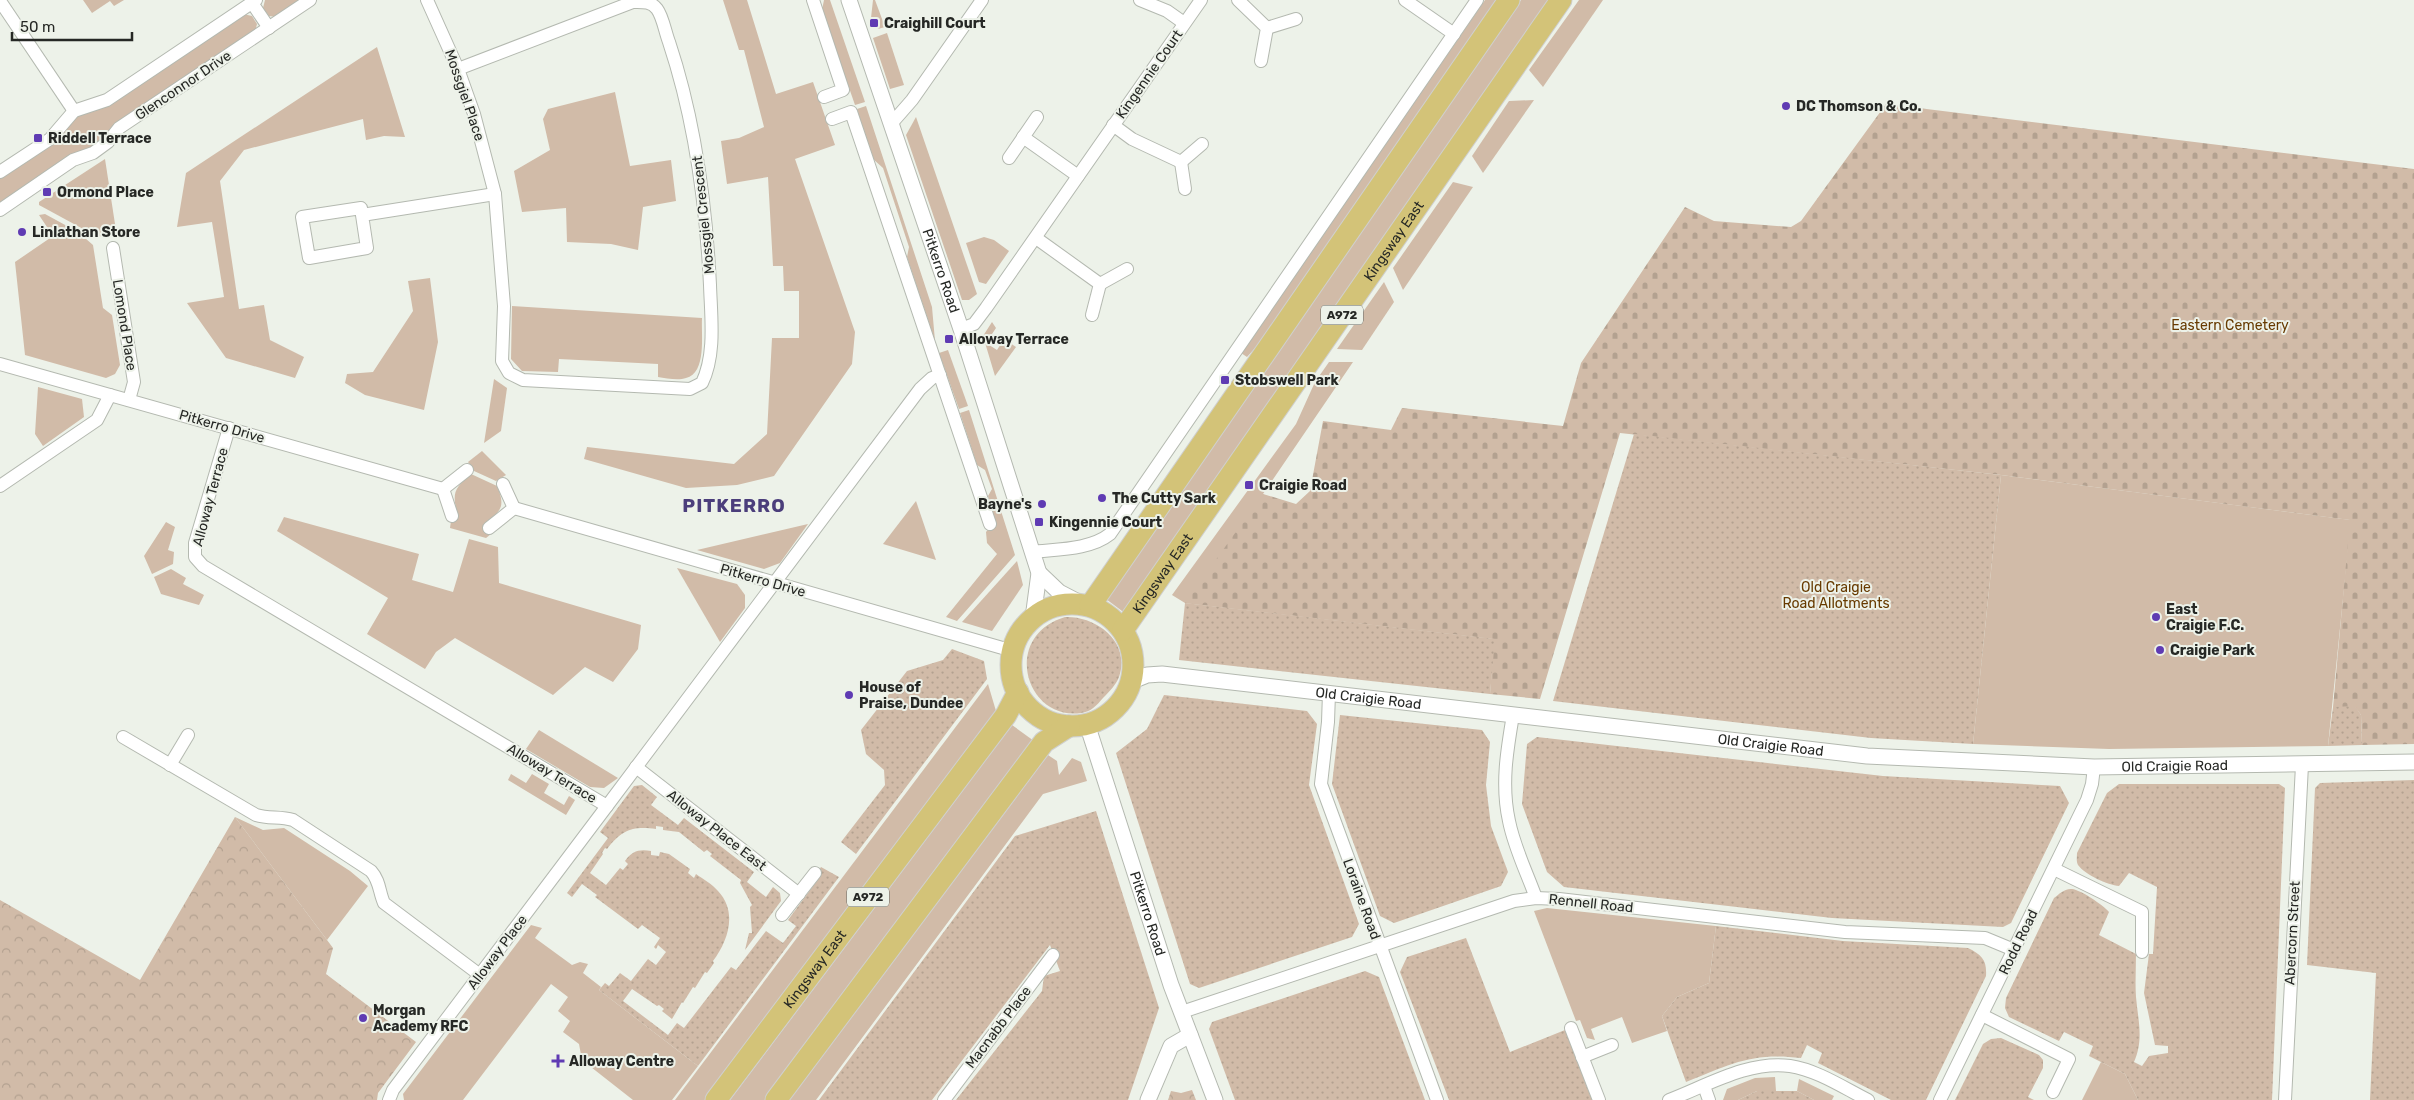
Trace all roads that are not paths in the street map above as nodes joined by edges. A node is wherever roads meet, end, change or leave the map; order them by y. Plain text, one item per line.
1 (310, 0) edge
2 (426, 0) edge
3 (813, 0) edge
4 (849, 0) edge
5 (982, 0) edge
6 (1140, 0) edge
7 (1201, 0) edge
8 (1238, 0) edge
9 (1405, 0) edge
10 (1477, 0) edge
11 (1509, 0) edge
12 (1561, 0) edge
13 (0, 1) edge
14 (254, 1) edge
15 (1296, 19) dead end
16 (1184, 23) junction
17 (269, 28) junction
18 (1267, 28) junction
19 (1454, 34) junction
20 (1261, 61) dead end
21 (458, 69) junction
22 (824, 97) dead end
23 (74, 111) junction
24 (1037, 117) dead end
25 (832, 119) dead end
26 (891, 124) junction
27 (1113, 126) junction
28 (1023, 137) junction
29 (1202, 144) dead end
30 (1009, 158) dead end
31 (1182, 162) junction
32 (0, 172) edge
33 (1078, 176) junction
34 (1185, 189) dead end
35 (495, 194) junction
36 (0, 210) edge
37 (362, 215) junction
38 (1036, 238) junction
39 (113, 248) dead end
40 (1127, 269) dead end
41 (1100, 284) junction
42 (1092, 315) dead end
43 (961, 329) junction
44 (0, 364) edge
45 (509, 374) joint
46 (940, 375) junction
47 (110, 395) junction
48 (129, 400) junction
49 (229, 428) junction
50 (467, 470) dead end
51 (503, 484) dead end
52 (0, 486) edge
53 (443, 489) junction
54 (514, 508) junction
55 (452, 516) dead end
56 (990, 524) dead end
57 (489, 528) dead end
58 (1032, 552) junction
59 (1039, 573) junction
60 (773, 584) junction
61 (1087, 605) junction
62 (1034, 618) junction
63 (1123, 630) junction
64 (1013, 651) junction
65 (1132, 680) junction
66 (1018, 692) junction
67 (1329, 693) junction
68 (1513, 715) junction
69 (1078, 725) junction
70 (188, 735) dead end
71 (122, 737) dead end
72 (2414, 762) edge
73 (170, 765) junction
74 (2302, 765) junction
75 (636, 767) junction
76 (2094, 767) junction
77 (607, 806) junction
78 (2054, 868) junction
79 (814, 873) dead end
80 (799, 894) junction
81 (1536, 898) junction
82 (782, 915) dead end
83 (1380, 947) junction
84 (2014, 950) junction
85 (2142, 952) dead end
86 (1053, 955) dead end
87 (480, 975) junction
88 (1182, 1012) junction
89 (1982, 1015) junction
90 (1571, 1028) dead end
91 (1190, 1035) junction
92 (1612, 1045) dead end
93 (1582, 1057) junction
94 (1704, 1086) junction
95 (2053, 1092) dead end
96 (389, 1100) edge
97 (716, 1100) edge
98 (776, 1100) edge
99 (944, 1100) edge
100 (1148, 1100) edge
101 (1215, 1100) edge
102 (1437, 1100) edge
103 (1599, 1100) edge
104 (1669, 1100) edge
105 (1709, 1100) edge
106 (1868, 1100) edge
107 (1940, 1100) edge
108 (2285, 1100) edge

1 - 17 street, Glenconnor Drive
2 - 21 street, Mossgiel Place
3 - 22 street
4 - 26 street, Pitkerro Road
5 - 26 street
6 - 16 street, Kingennie Court
7 - 16 street, Kingennie Court
8 - 18 street
9 - 19 street
10 - 19 street
11 - 61 highway, A972
12 - 63 highway, Kingsway East / A972
13 - 23 street
14 - 17 street
14 - 23 street
15 - 18 street
16 - 27 street, Kingennie Court
17 - 36 street, Glenconnor Drive
18 - 20 street
19 - 58 street
21 - 35 street, Mossgiel Place
21 - 45 street, Mossgiel Crescent
23 - 32 street
24 - 28 street
25 - 46 street
26 - 43 street, Pitkerro Road
27 - 31 street, Kingennie Court
27 - 33 street, Kingennie Court
28 - 30 street
28 - 33 street
29 - 31 street
31 - 34 street
33 - 38 street, Kingennie Court
35 - 37 street
35 - 45 street, Mossgiel Place
37 - 37 street
38 - 41 street
38 - 43 street, Kingennie Court
39 - 48 street, Lomond Place
40 - 41 street
41 - 42 street
43 - 58 street, Pitkerro Road
44 - 47 street, Pitkerro Drive
46 - 56 street
46 - 60 street, Alloway Terrace
47 - 48 street, Pitkerro Drive
47 - 52 street
48 - 49 street, Pitkerro Drive
49 - 53 street, Pitkerro Drive
49 - 77 street, Alloway Terrace
50 - 53 street
51 - 54 street
53 - 55 street
54 - 57 street
54 - 60 street, Pitkerro Drive
58 - 59 street, Pitkerro Road
59 - 61 street, Pitkerro Road
59 - 62 street, Pitkerro Road
60 - 64 street, Pitkerro Drive
60 - 75 street, Alloway Terrace
61 - 62 highway
61 - 63 highway, Kingsway East
62 - 64 highway
63 - 65 highway, Kingsway East
64 - 66 highway
65 - 67 street, Old Craigie Road
65 - 69 highway, Kingsway East
66 - 69 highway
66 - 97 highway, Kingsway East / A972
67 - 68 street, Old Craigie Road
67 - 83 street, Loraine Road
68 - 76 street, Old Craigie Road
68 - 81 street
69 - 88 street, Pitkerro Road
69 - 98 highway, Kingsway East
70 - 73 street
71 - 73 street
72 - 74 street, Old Craigie Road
73 - 87 street
74 - 76 street, Old Craigie Road
74 - 108 street, Abercorn Street
75 - 77 street, Alloway Terrace
75 - 80 street, Alloway Place East
76 - 78 street, Rodd Road
77 - 87 street, Alloway Place
78 - 84 street, Rodd Road
78 - 85 street
79 - 80 street
80 - 82 street
81 - 83 street, Rennell Road
81 - 84 street, Rennell Road
83 - 88 street, Rennell Road
83 - 102 street, Loraine Road
84 - 89 street, Rodd Road
86 - 99 street, Macnabb Place
87 - 96 street, Alloway Place
88 - 91 street, Pitkerro Road
89 - 95 street
89 - 107 street, Rodd Road
90 - 93 street
91 - 100 street
91 - 101 street, Pitkerro Road
92 - 93 street
93 - 103 street
94 - 104 street
94 - 105 street
94 - 106 street

